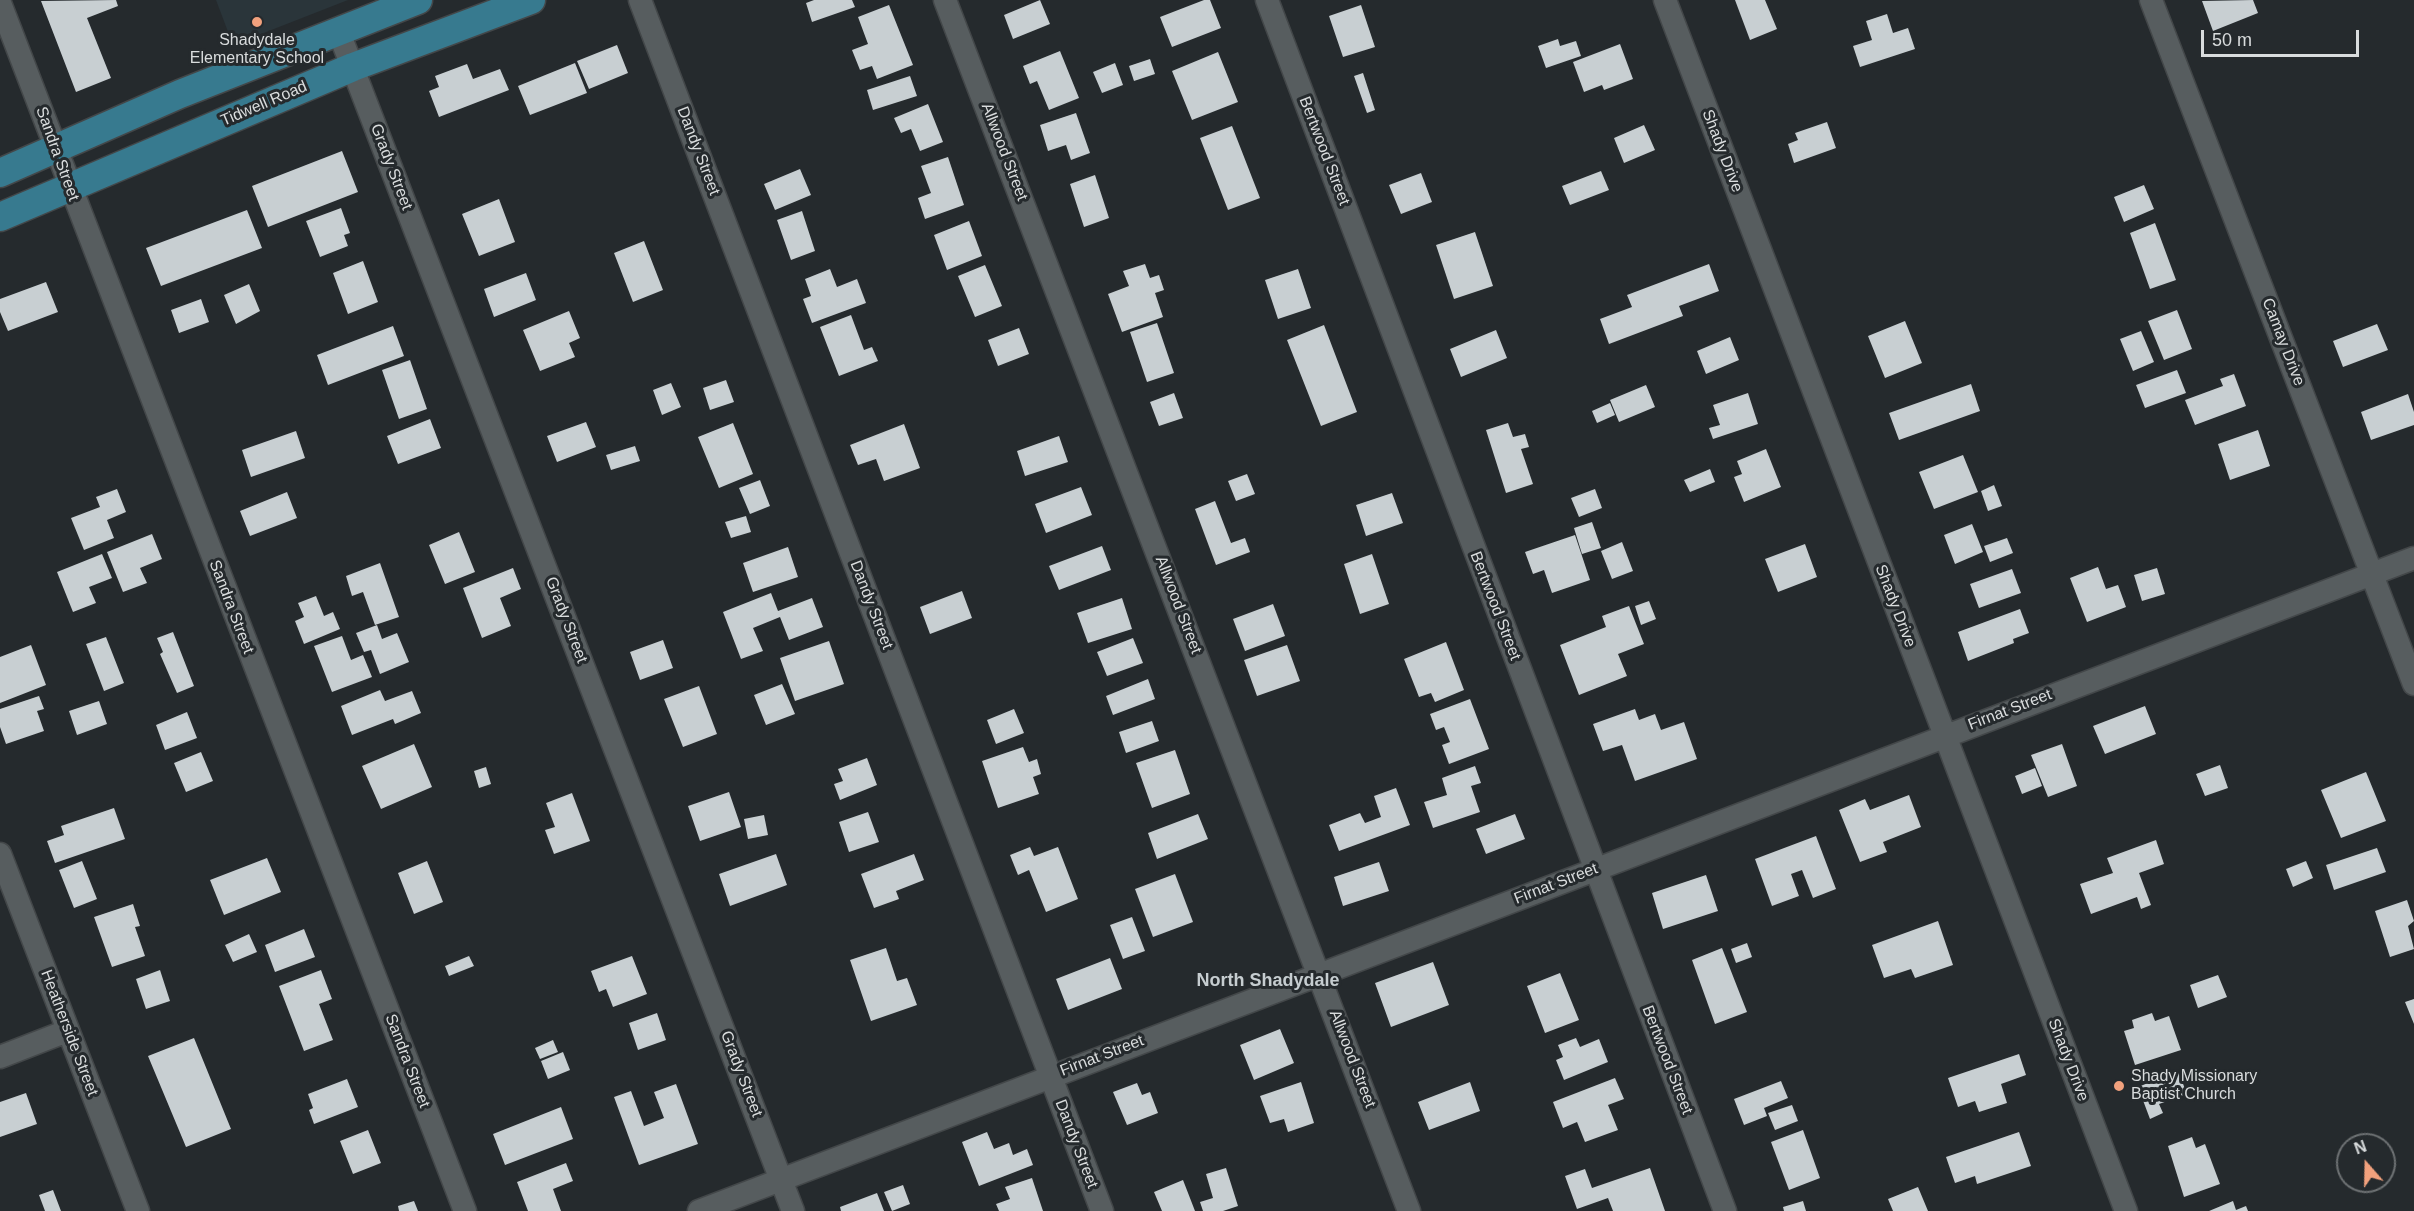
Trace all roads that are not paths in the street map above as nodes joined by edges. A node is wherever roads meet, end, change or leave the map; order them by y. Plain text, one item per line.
1 (418, 0) edge
2 (531, 0) edge
3 (640, 0) edge
4 (945, 0) edge
5 (1267, 0) edge
6 (1665, 0) edge
7 (2151, 0) edge
8 (0, 3) edge
9 (338, 30) junction
10 (353, 67) junction
11 (56, 149) junction
12 (0, 173) edge
13 (69, 187) junction
14 (0, 217) edge
15 (2414, 558) edge
16 (2372, 574) junction
17 (2414, 684) edge
18 (1944, 735) junction
19 (0, 854) edge
20 (1595, 869) junction
21 (1320, 974) junction
22 (68, 1031) junction
23 (0, 1057) edge
24 (1050, 1076) junction
25 (782, 1180) junction
26 (138, 1211) edge
27 (465, 1211) edge
28 (699, 1211) edge
29 (793, 1211) edge
30 (1102, 1211) edge
31 (1409, 1211) edge
32 (1725, 1211) edge
33 (2126, 1211) edge

1 - 9 main road
2 - 10 main road, Tidwell Road
3 - 24 street, Dandy Street
4 - 21 street, Allwood Street
5 - 20 street, Bertwood Street
6 - 18 street, Shady Drive
7 - 16 street, Camay Drive
8 - 11 street, Sandra Street
9 - 10 street, Grady Street
9 - 11 main road
10 - 13 main road, Tidwell Road
10 - 25 street, Grady Street
11 - 12 main road
11 - 13 street, Sandra Street
13 - 14 main road, Tidwell Road
13 - 27 street, Sandra Street
15 - 16 street, Firnat Street
16 - 17 street, Camay Drive
16 - 18 street, Firnat Street
18 - 20 street, Firnat Street
18 - 33 street, Shady Drive
19 - 22 street, Heatherside Street
20 - 21 street, Firnat Street
20 - 32 street, Bertwood Street
21 - 24 street, Firnat Street
21 - 31 street, Allwood Street
22 - 23 street
22 - 26 street, Heatherside Street
24 - 25 street, Firnat Street
24 - 30 street, Dandy Street
25 - 28 street, Firnat Street
25 - 29 street, Grady Street

